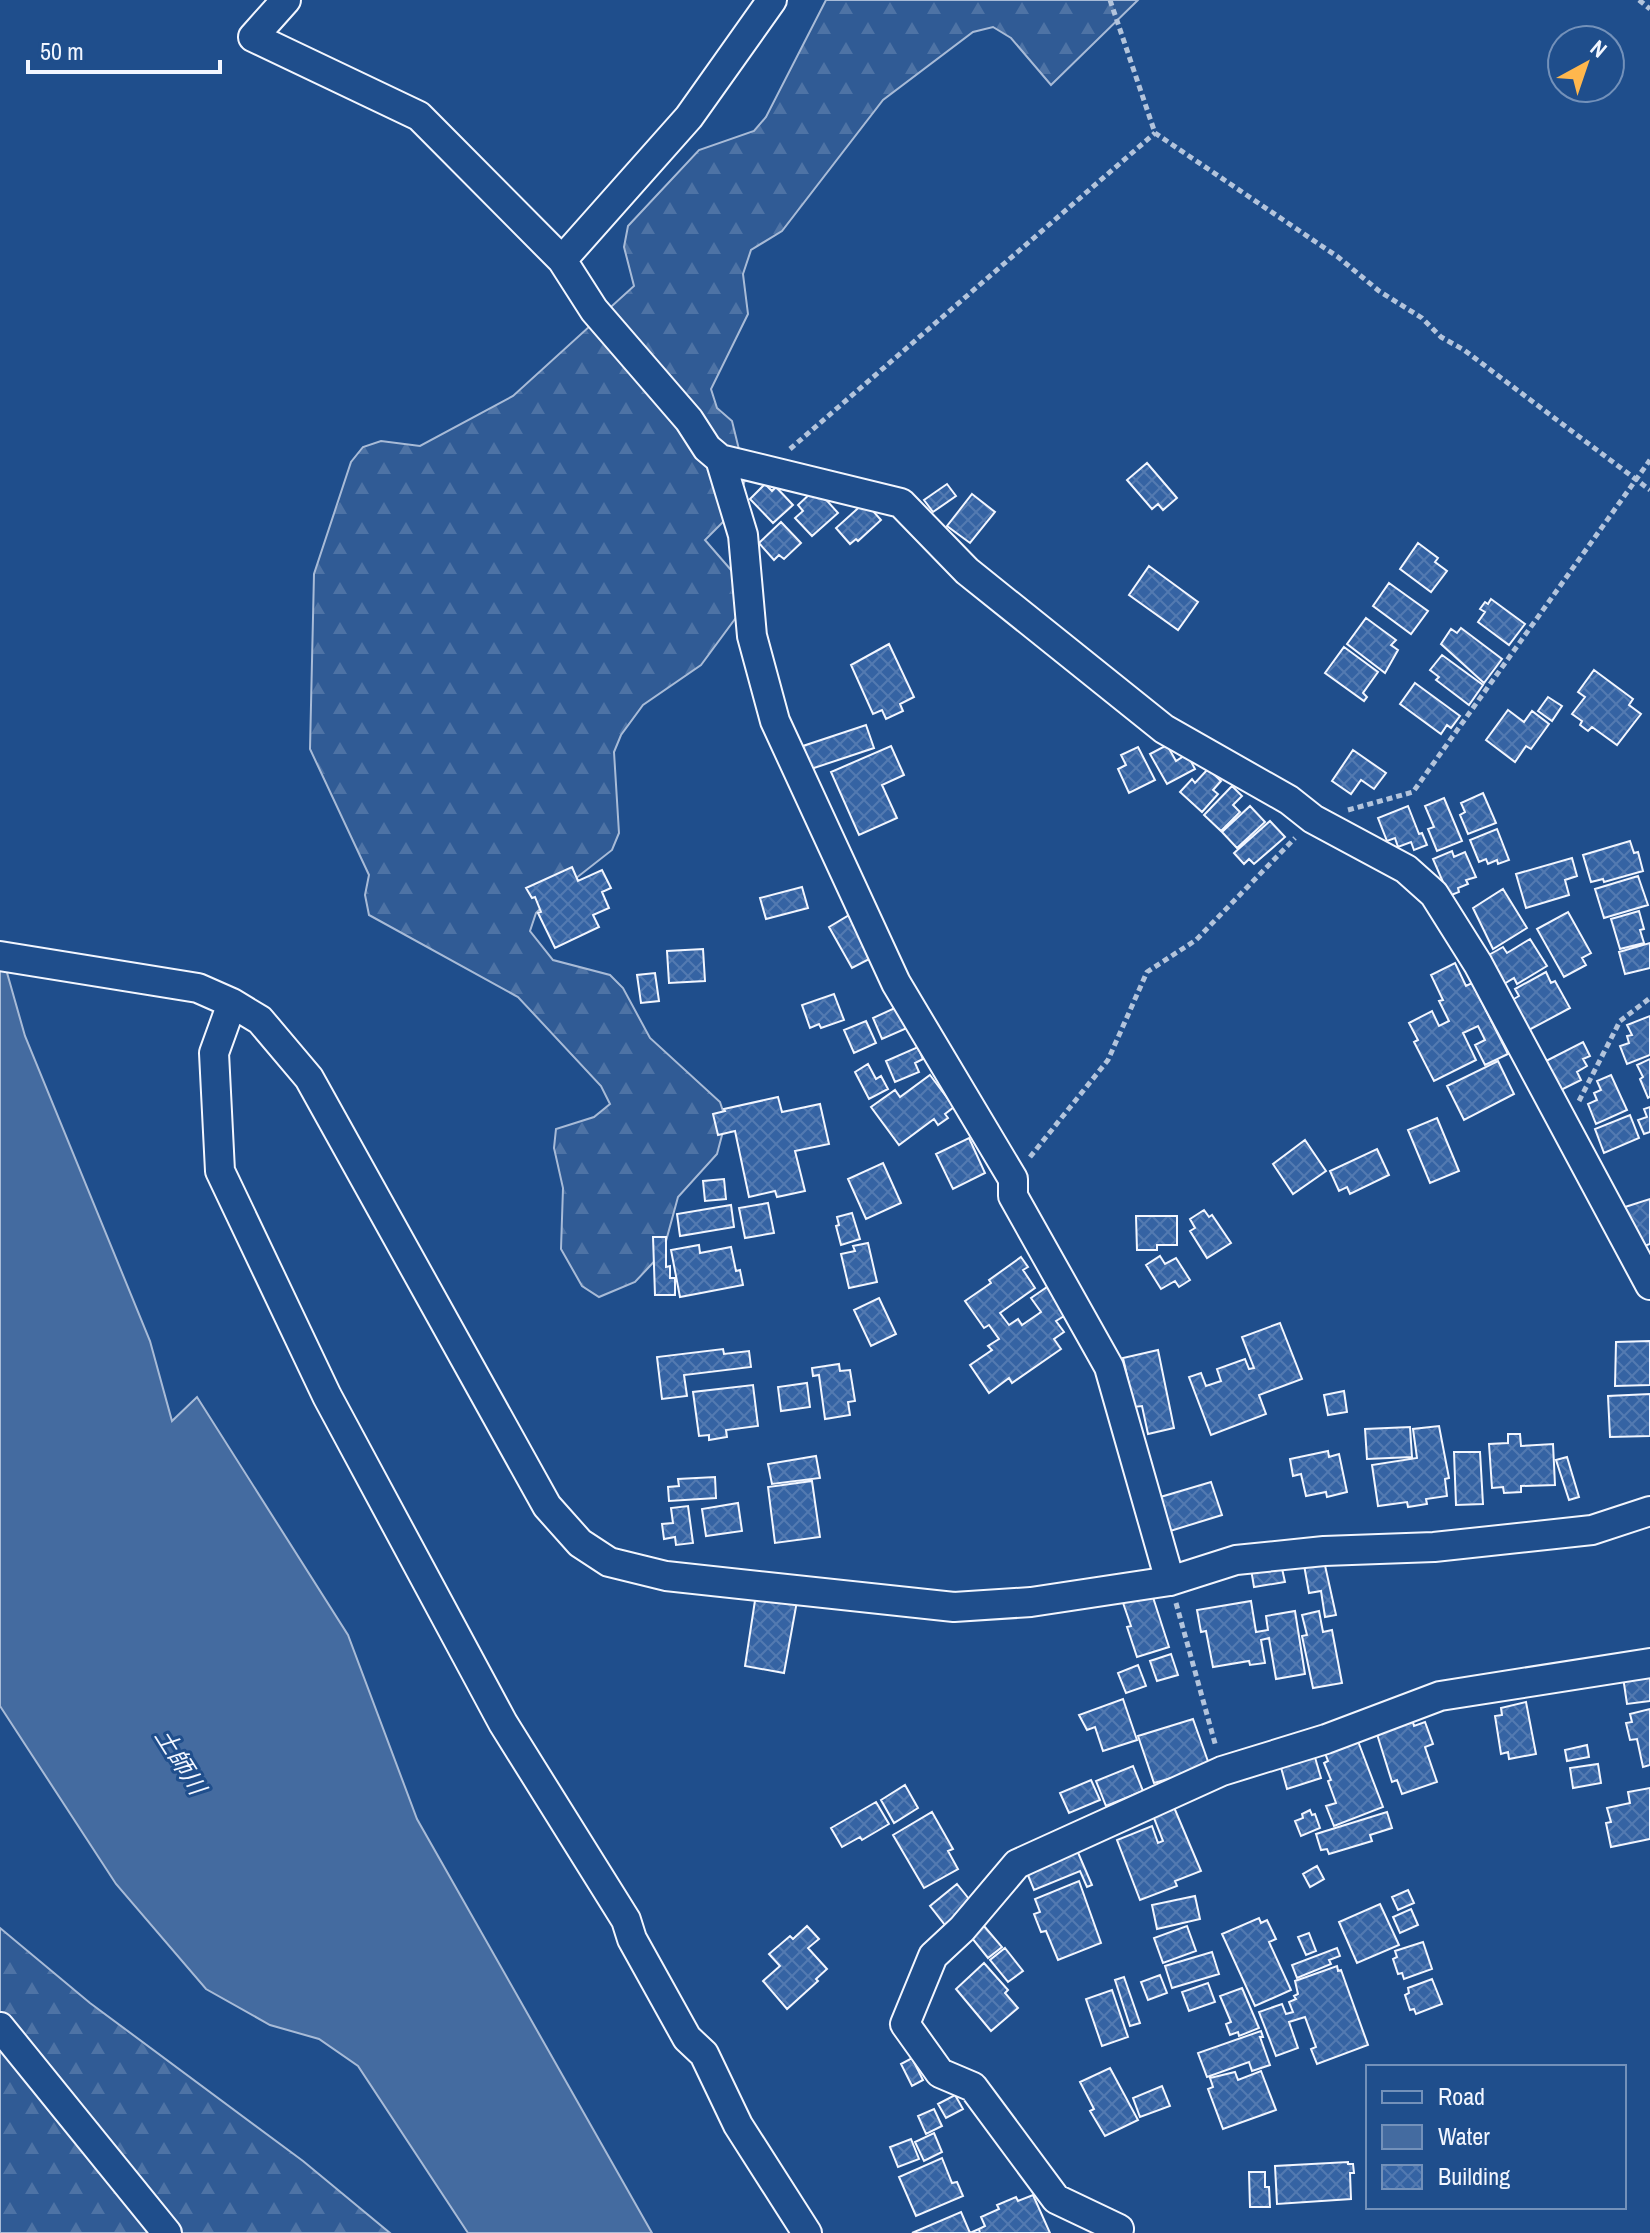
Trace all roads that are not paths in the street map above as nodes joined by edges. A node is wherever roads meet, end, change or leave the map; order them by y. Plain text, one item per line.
1 (286, 0) edge
2 (772, 0) edge
3 (562, 260) junction
4 (720, 459) junction
5 (0, 956) edge
6 (232, 1003) junction
7 (1650, 1285) edge
8 (1650, 1511) edge
9 (1170, 1581) junction
10 (1650, 1663) edge
11 (0, 2027) edge
12 (167, 2233) edge
13 (807, 2233) edge
14 (1117, 2233) edge

1 - 3 street
2 - 3 street
3 - 4 street
4 - 7 street
4 - 9 street
5 - 6 street
6 - 9 street
6 - 13 street
8 - 9 street
10 - 14 street
11 - 12 street

